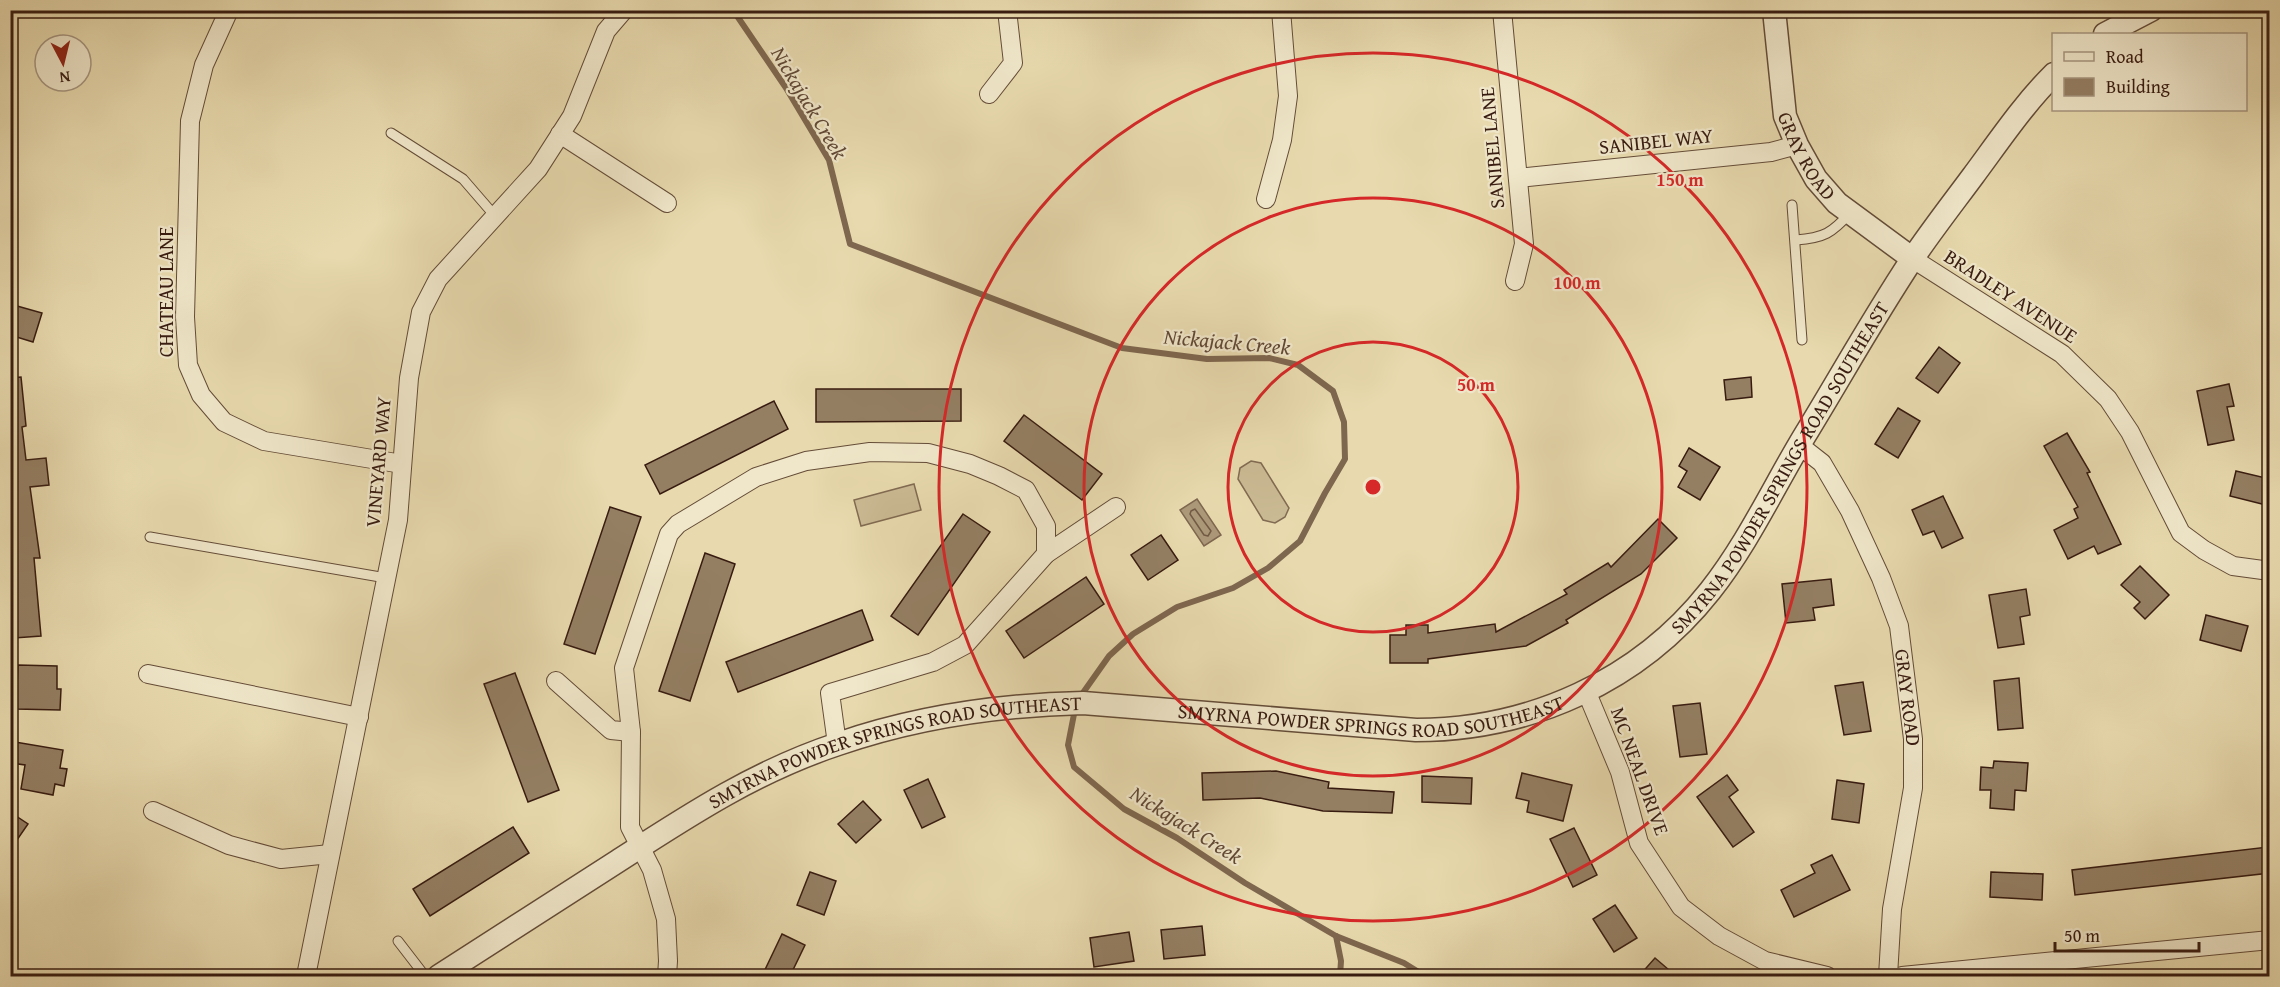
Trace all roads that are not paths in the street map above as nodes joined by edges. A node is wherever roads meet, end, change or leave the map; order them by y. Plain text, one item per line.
1 (229, 10) edge
2 (624, 10) edge
3 (1007, 10) edge
4 (1281, 10) edge
5 (1502, 10) edge
6 (1774, 10) edge
7 (2151, 10) edge
8 (2107, 33) edge
9 (2052, 76) edge
10 (989, 94) dead end
11 (391, 133) dead end
12 (560, 134) junction
13 (1797, 145) junction
14 (1518, 178) junction
15 (1266, 199) dead end
16 (667, 203) dead end
17 (1792, 206) dead end
18 (1850, 213) junction
19 (495, 216) junction
20 (1796, 240) junction
21 (1913, 259) junction
22 (1515, 281) dead end
23 (1802, 340) dead end
24 (1799, 445) junction
25 (402, 464) junction
26 (1116, 507) dead end
27 (150, 537) dead end
28 (1046, 554) junction
29 (2270, 571) edge
30 (386, 578) junction
31 (148, 674) dead end
32 (556, 681) dead end
33 (1587, 693) junction
34 (359, 717) junction
35 (631, 732) junction
36 (837, 744) junction
37 (153, 811) dead end
38 (639, 847) junction
39 (330, 854) junction
40 (2270, 940) edge
41 (398, 941) dead end
42 (306, 976) edge
43 (425, 976) edge
44 (439, 976) edge
45 (667, 976) edge
46 (1827, 976) edge
47 (1888, 976) edge
48 (1902, 976) edge

1 - 25 street, CHATEAU LANE
2 - 12 street, VINEYARD WAY
3 - 10 street
4 - 15 street
5 - 14 street, SANIBEL LANE
6 - 13 street, GRAY ROAD
7 - 8 street
9 - 21 street, SMYRNA POWDER SPRINGS ROAD SOUTHEAST
11 - 19 lane
12 - 16 street
12 - 19 street, VINEYARD WAY
13 - 14 street, SANIBEL WAY
13 - 18 street, GRAY ROAD
14 - 22 street, SANIBEL LANE
17 - 20 lane
18 - 20 lane
18 - 21 street, GRAY ROAD
19 - 25 street, VINEYARD WAY
20 - 23 lane
21 - 24 street, SMYRNA POWDER SPRINGS ROAD SOUTHEAST
21 - 29 street, BRADLEY AVENUE
24 - 33 street, SMYRNA POWDER SPRINGS ROAD SOUTHEAST
24 - 47 street, GRAY ROAD
25 - 30 street, VINEYARD WAY
26 - 28 street
27 - 30 lane
28 - 35 street
28 - 36 street
30 - 34 street, VINEYARD WAY
31 - 34 street
32 - 35 street
33 - 36 street, SMYRNA POWDER SPRINGS ROAD SOUTHEAST
33 - 46 street, MC NEAL DRIVE
34 - 39 street, VINEYARD WAY
35 - 38 street
36 - 38 street, SMYRNA POWDER SPRINGS ROAD SOUTHEAST
37 - 39 street
38 - 44 street, SMYRNA POWDER SPRINGS ROAD SOUTHEAST
38 - 45 street
39 - 42 street, VINEYARD WAY
40 - 48 street
41 - 43 lane

